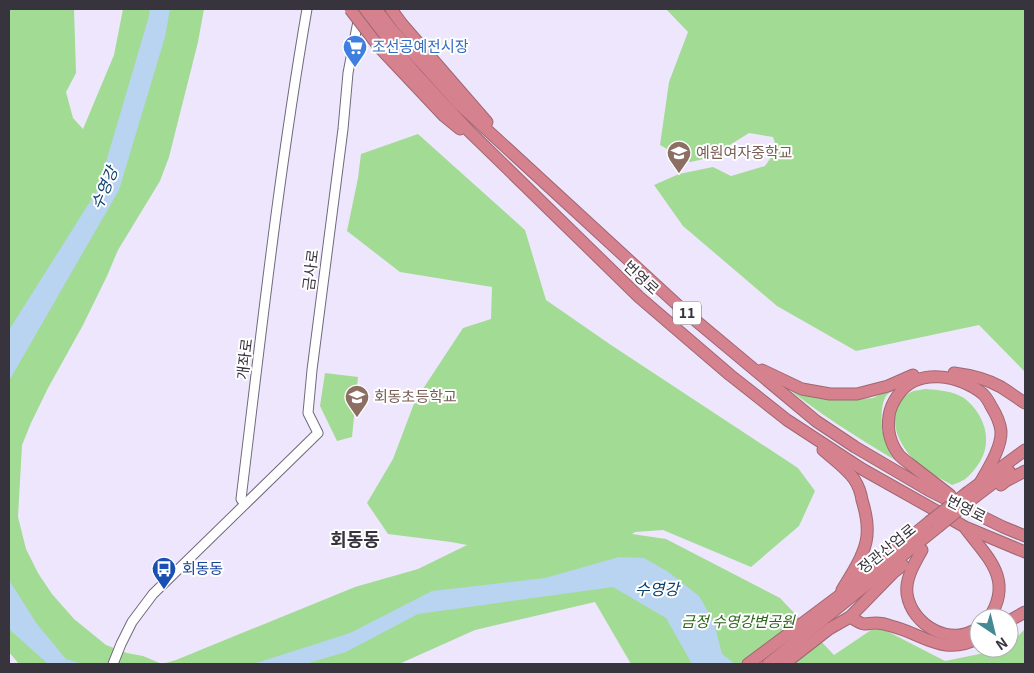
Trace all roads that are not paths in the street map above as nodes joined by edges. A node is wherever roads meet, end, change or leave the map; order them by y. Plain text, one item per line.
1 (307, 9) edge
2 (350, 9) edge
3 (362, 9) edge
4 (376, 9) edge
5 (391, 9) edge
6 (393, 30) junction
7 (506, 167) junction
8 (744, 360) junction
9 (1025, 403) edge
10 (787, 420) junction
11 (1025, 450) edge
12 (1025, 459) edge
13 (1025, 469) edge
14 (980, 483) junction
15 (975, 497) junction
16 (245, 504) junction
17 (972, 511) junction
18 (937, 526) junction
19 (965, 527) junction
20 (1024, 535) edge
21 (922, 550) junction
22 (1025, 552) edge
23 (841, 599) junction
24 (996, 608) edge
25 (850, 617) junction
26 (969, 632) edge
27 (969, 643) edge
28 (113, 664) edge
29 (748, 664) edge
30 (768, 664) edge
31 (784, 664) edge

1 - 16 main road, 개좌로
2 - 7 highway, bridge
3 - 6 highway, 번영로 / 11
3 - 16 main road, 금사로
4 - 6 highway, 번영로 / 11
5 - 6 highway
6 - 7 highway, 번영로 / 11
6 - 8 highway, 번영로 / 11
7 - 10 highway, 번영로 / 11
8 - 9 highway
8 - 17 highway, 번영로 / 11
10 - 19 highway, 번영로 / 11
10 - 23 highway
11 - 14 highway
12 - 15 highway
13 - 15 highway
14 - 15 highway
14 - 17 highway
15 - 18 highway, bridge
15 - 18 highway
16 - 28 main road
17 - 20 highway, 번영로 / 11
18 - 21 highway
18 - 23 highway
19 - 22 highway, 번영로 / 11
19 - 24 highway
21 - 25 highway
21 - 26 highway
23 - 29 highway
23 - 30 highway
25 - 27 highway
25 - 31 highway

